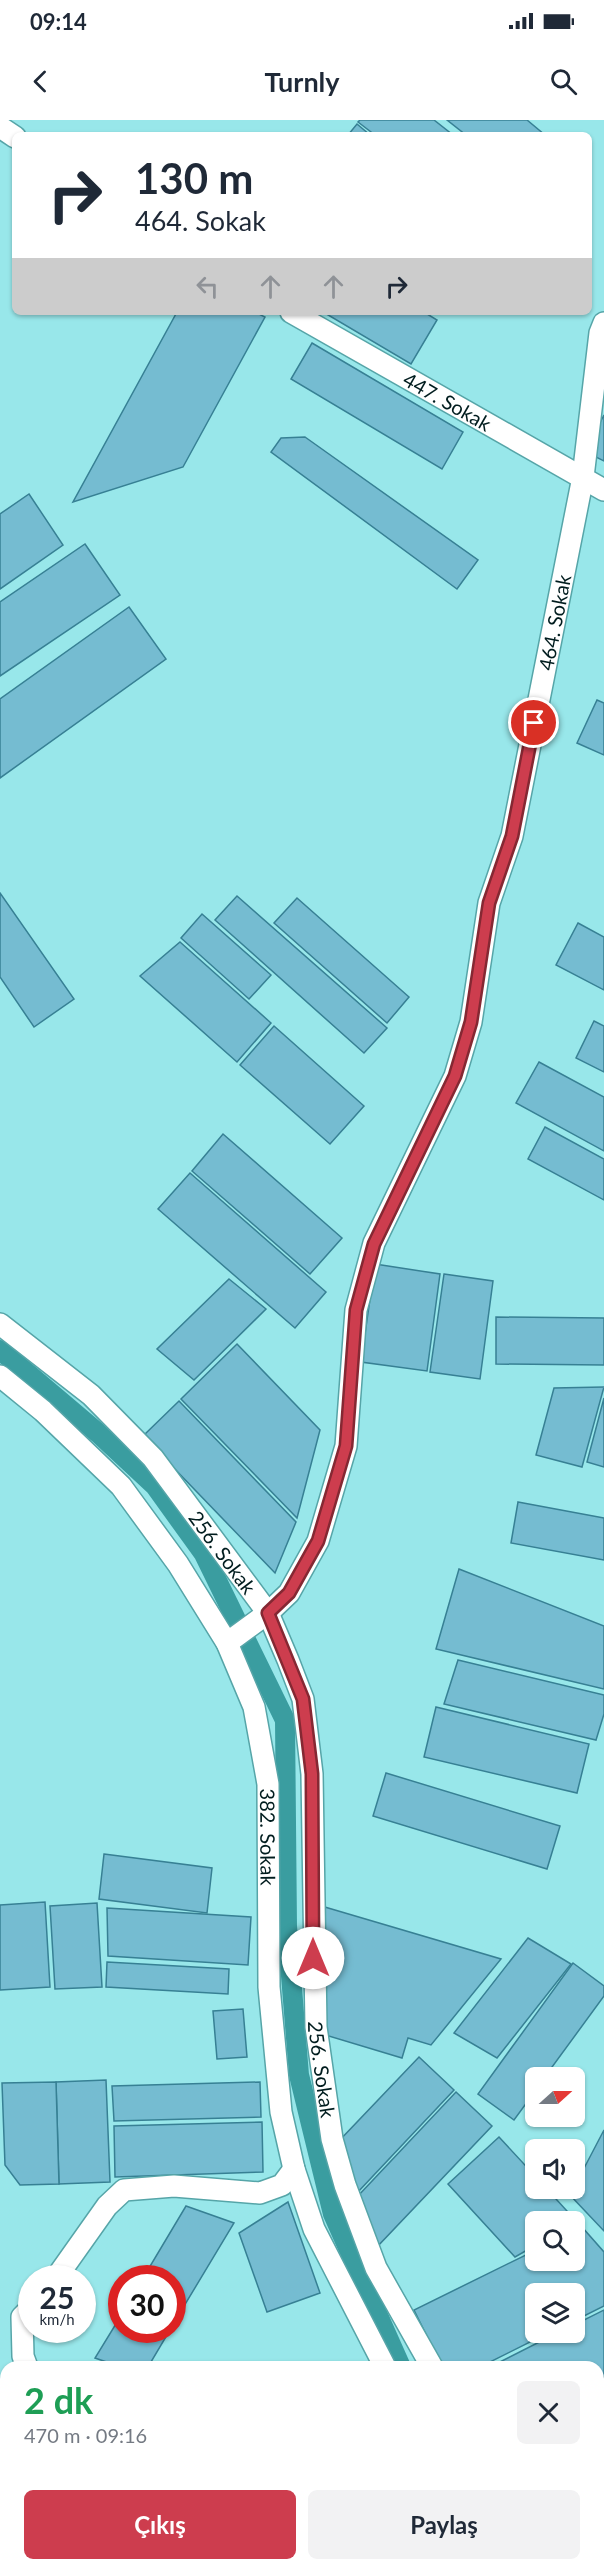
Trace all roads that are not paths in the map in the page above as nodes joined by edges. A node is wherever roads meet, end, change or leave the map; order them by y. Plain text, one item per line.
1 (296, 315) edge
2 (604, 323) edge
3 (583, 477) junction
4 (604, 490) edge
5 (0, 1324) edge
6 (0, 1376) edge
7 (262, 1617) junction
8 (228, 1642) junction
9 (294, 2169) junction
10 (65, 2265) edge
11 (23, 2343) edge
12 (25, 2361) edge
13 (383, 2361) edge
14 (429, 2361) edge

1 - 3 street, 447. Sokak
2 - 3 street, 464. Sokak
3 - 4 street, 447. Sokak
3 - 7 street, 464. Sokak
5 - 7 street, 256. Sokak
6 - 8 street, 382. Sokak
7 - 8 street, 464. Sokak
7 - 14 street, 256. Sokak
8 - 9 street, 382. Sokak
9 - 10 street
9 - 13 street, 382. Sokak
11 - 12 street

